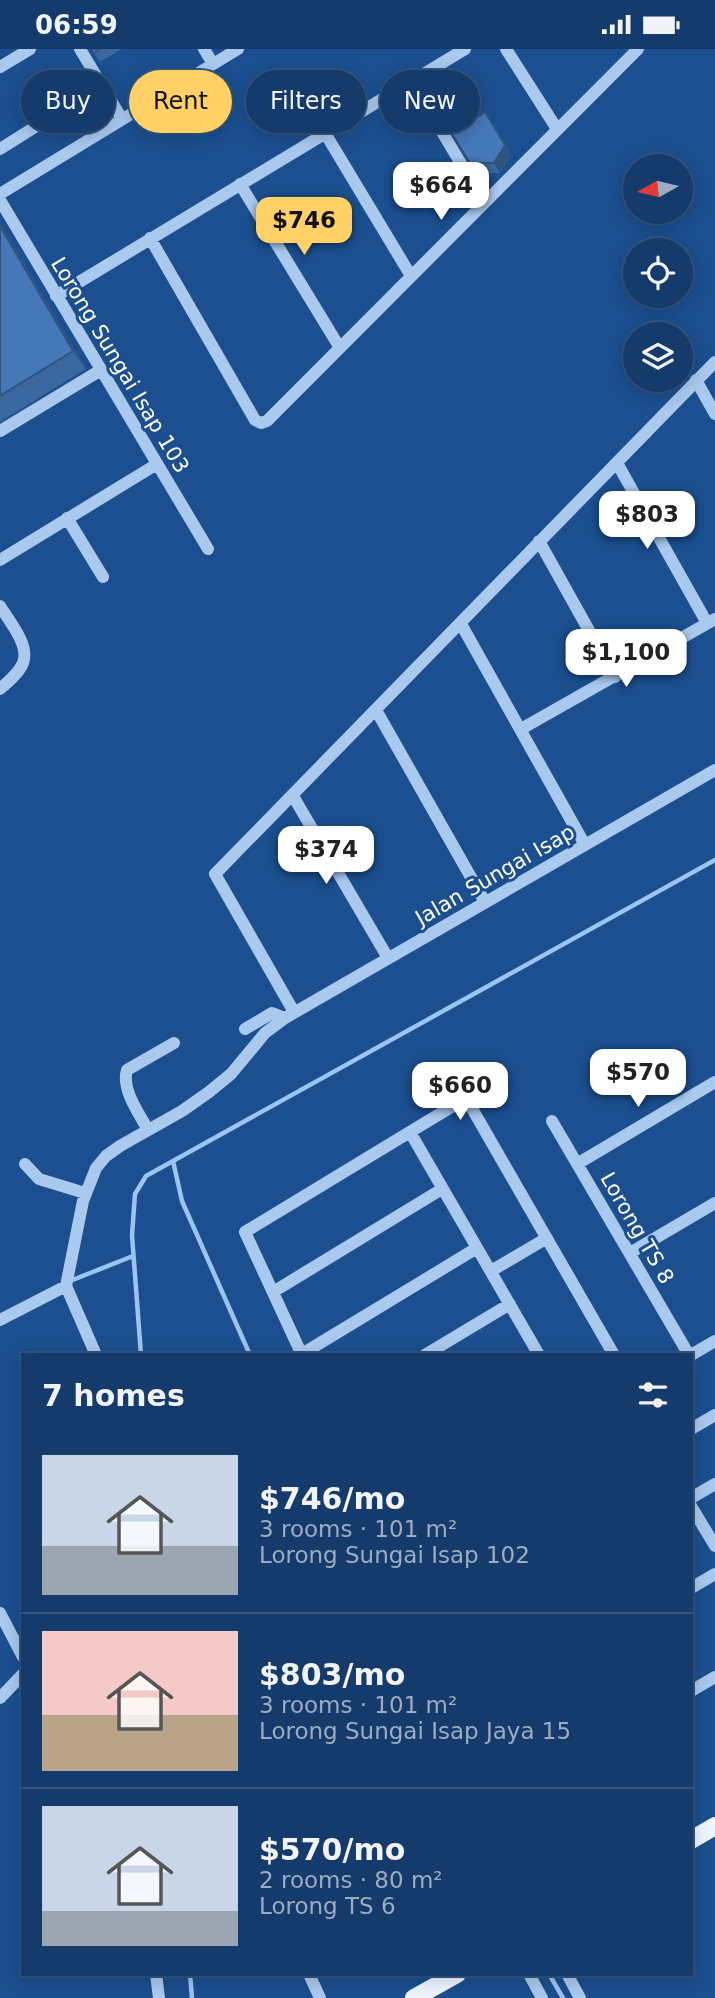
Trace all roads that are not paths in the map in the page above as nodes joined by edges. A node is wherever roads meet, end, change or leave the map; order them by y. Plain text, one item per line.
1 (30, 49) edge
2 (80, 49) edge
3 (204, 49) edge
4 (239, 49) edge
5 (465, 49) edge
6 (506, 49) edge
7 (638, 49) edge
8 (624, 54) edge
9 (213, 64) junction
10 (0, 67) edge
11 (93, 70) edge
12 (431, 70) edge
13 (380, 101) edge
14 (115, 107) edge
15 (122, 119) junction
16 (557, 129) junction
17 (26, 133) edge
18 (442, 133) edge
19 (325, 134) junction
20 (0, 149) edge
21 (240, 184) junction
22 (0, 194) edge
23 (0, 200) edge
24 (485, 202) junction
25 (150, 238) junction
26 (411, 276) junction
27 (56, 296) junction
28 (340, 348) junction
29 (715, 362) edge
30 (101, 370) junction
31 (696, 380) junction
32 (715, 414) edge
33 (0, 431) edge
34 (617, 463) junction
35 (157, 464) junction
36 (67, 518) junction
37 (539, 541) junction
38 (208, 549) dead end
39 (0, 560) edge
40 (103, 577) dead end
41 (0, 606) edge
42 (713, 621) edge
43 (461, 624) junction
44 (615, 677) junction
45 (0, 689) edge
46 (376, 710) junction
47 (521, 729) junction
48 (715, 770) edge
49 (293, 796) junction
50 (585, 845) junction
51 (485, 902) junction
52 (388, 958) junction
53 (289, 1015) junction
54 (245, 1029) dead end
55 (174, 1043) dead end
56 (715, 1082) edge
57 (552, 1121) dead end
58 (148, 1130) junction
59 (410, 1132) junction
60 (25, 1164) dead end
61 (577, 1164) junction
62 (442, 1189) junction
63 (85, 1193) junction
64 (715, 1203) edge
65 (547, 1238) junction
66 (477, 1248) junction
67 (629, 1253) junction
68 (491, 1271) junction
69 (66, 1286) junction
70 (273, 1292) junction
71 (510, 1304) junction
72 (0, 1320) edge
73 (715, 1341) edge
74 (95, 1353) edge
75 (302, 1353) edge
76 (304, 1353) edge
77 (428, 1353) edge
78 (538, 1353) edge
79 (613, 1353) edge
80 (689, 1353) edge
81 (693, 1353) edge
82 (715, 1415) edge
83 (693, 1428) edge
84 (715, 1484) edge
85 (693, 1496) edge
86 (715, 1546) edge
87 (715, 1574) edge
88 (693, 1587) edge
89 (0, 1613) edge
90 (21, 1653) edge
91 (21, 1676) edge
92 (713, 1682) edge
93 (693, 1690) edge
94 (0, 1698) edge
95 (715, 1826) edge
96 (693, 1839) edge
97 (156, 1976) edge
98 (310, 1976) edge
99 (454, 1976) edge
100 (530, 1976) edge
101 (568, 1976) edge
102 (159, 1998) edge
103 (320, 1998) edge
104 (416, 1998) edge
105 (542, 1998) edge
106 (580, 1998) edge

1 - 10 street
2 - 11 street
3 - 9 street
4 - 9 street
5 - 12 street
6 - 16 street
7 - 8 street
8 - 16 street
9 - 15 street
13 - 19 street
14 - 15 street
15 - 22 street
16 - 24 street
17 - 20 street
18 - 24 street
19 - 21 street
19 - 26 street
21 - 25 street
21 - 28 street
23 - 27 street, Lorong Sungai Isap 103
24 - 26 street
25 - 27 street
25 - 28 street
26 - 28 street
27 - 30 street, Lorong Sungai Isap 103
29 - 31 street
30 - 33 street
30 - 35 street, Lorong Sungai Isap 103
31 - 32 street
31 - 34 street
34 - 37 street
34 - 42 street
35 - 36 street
35 - 38 street, Lorong Sungai Isap 103
36 - 39 street
36 - 40 street
37 - 43 street
37 - 44 street
41 - 45 street
42 - 44 street
43 - 46 street
43 - 47 street
44 - 47 street
46 - 49 street
46 - 51 street
47 - 50 street
48 - 50 street, Jalan Sungai Isap
49 - 52 street
49 - 53 street
50 - 51 street, Jalan Sungai Isap
51 - 52 street, Jalan Sungai Isap
52 - 53 street, Jalan Sungai Isap
53 - 54 street
53 - 58 street
55 - 58 street
56 - 61 street
57 - 61 street, Lorong TS 8
58 - 63 street
59 - 62 street
59 - 65 street
59 - 70 street
60 - 63 street
61 - 67 street, Lorong TS 8
62 - 66 street
62 - 70 street
63 - 69 street
64 - 67 street
65 - 68 street
65 - 79 street
66 - 68 street
66 - 76 street
67 - 80 street, Lorong TS 8
68 - 71 street
69 - 72 street
69 - 74 street
70 - 75 street
71 - 77 street
71 - 78 street
73 - 81 street
82 - 83 street
84 - 85 street
85 - 86 street
87 - 88 street
89 - 90 street
91 - 94 street
92 - 93 street
95 - 96 main road
97 - 102 street
98 - 103 street
99 - 104 main road
100 - 105 street
101 - 106 street

